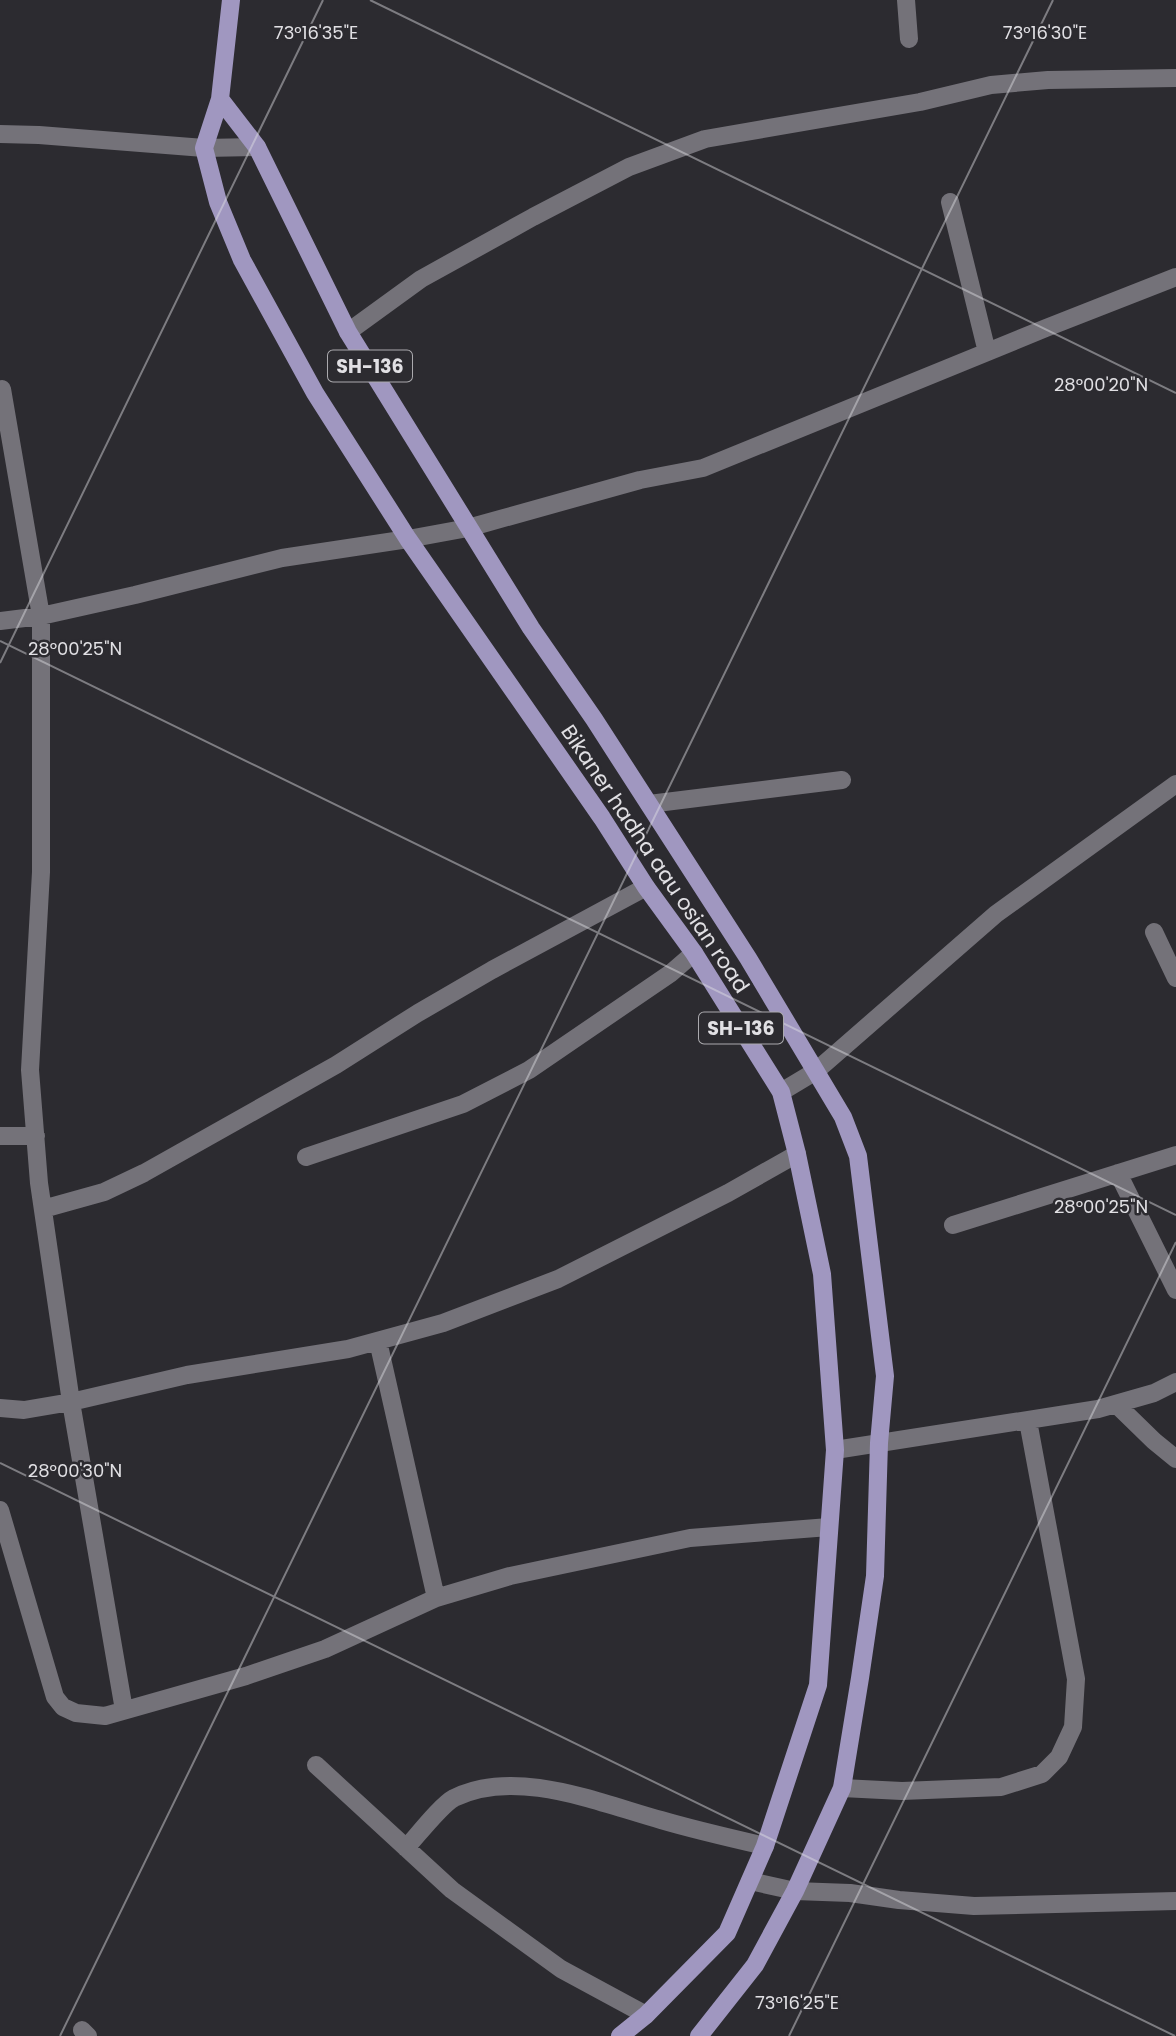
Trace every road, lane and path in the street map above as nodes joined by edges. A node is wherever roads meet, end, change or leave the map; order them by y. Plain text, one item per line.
1 (231, 0) edge
2 (906, 0) edge
3 (909, 39) dead end
4 (1176, 78) edge
5 (220, 99) junction
6 (0, 134) edge
7 (257, 147) junction
8 (204, 148) junction
9 (950, 202) dead end
10 (1176, 277) edge
11 (348, 332) junction
12 (987, 352) junction
13 (2, 389) edge
14 (468, 528) junction
15 (408, 539) junction
16 (41, 616) junction
17 (0, 621) edge
18 (842, 780) dead end
19 (1176, 784) edge
20 (649, 804) junction
21 (646, 887) junction
22 (1154, 932) dead end
23 (694, 953) junction
24 (1176, 978) edge
25 (816, 1071) junction
26 (781, 1092) junction
27 (0, 1136) edge
28 (36, 1136) junction
29 (797, 1154) junction
30 (1176, 1155) edge
31 (306, 1157) dead end
32 (1118, 1173) junction
33 (43, 1209) junction
34 (953, 1225) dead end
35 (1176, 1290) edge
36 (378, 1341) junction
37 (1176, 1382) edge
38 (71, 1402) junction
39 (1116, 1404) junction
40 (0, 1408) edge
41 (1028, 1421) junction
42 (879, 1443) junction
43 (835, 1450) junction
44 (1176, 1459) edge
45 (0, 1510) edge
46 (829, 1527) junction
47 (436, 1598) junction
48 (124, 1710) junction
49 (316, 1765) dead end
50 (842, 1788) junction
51 (765, 1846) junction
52 (406, 1848) junction
53 (750, 1881) junction
54 (794, 1891) junction
55 (1176, 1901) edge
56 (646, 2015) junction
57 (620, 2036) edge
58 (699, 2036) edge

1 - 5 main road
2 - 3 street
4 - 11 street
5 - 7 main road, Bikaner hadha aau osian road / SH-136
5 - 8 main road
6 - 8 street
7 - 8 street
7 - 11 main road, Bikaner hadha aau osian road / SH-136
8 - 15 main road, Bikaner hadha aau osian road / SH-136
9 - 12 street
10 - 12 street
11 - 14 main road, Bikaner hadha aau osian road / SH-136
12 - 14 street
13 - 16 street
14 - 15 street
14 - 20 main road, Bikaner hadha aau osian road / SH-136
15 - 16 street
15 - 21 main road, Bikaner hadha aau osian road / SH-136
16 - 17 street
16 - 28 street
18 - 20 street
19 - 25 street
20 - 25 main road, Bikaner hadha aau osian road / SH-136
21 - 23 main road, Bikaner hadha aau osian road / SH-136
21 - 33 street
22 - 24 street
23 - 26 main road, Bikaner hadha aau osian road / SH-136
23 - 31 street
25 - 26 street
25 - 42 main road, Bikaner hadha aau osian road / SH-136
26 - 29 main road, Bikaner hadha aau osian road / SH-136
27 - 28 street
28 - 33 street
29 - 36 street
29 - 43 main road, Bikaner hadha aau osian road / SH-136
30 - 32 street
32 - 34 street
32 - 35 street
33 - 38 street
36 - 38 street
36 - 47 street
37 - 39 street
38 - 40 street
38 - 48 street
39 - 41 street
39 - 44 street
41 - 42 street
41 - 50 street
42 - 43 street
42 - 50 main road, Bikaner hadha aau osian road / SH-136
43 - 46 main road, Bikaner hadha aau osian road / SH-136
45 - 48 street
46 - 47 street
46 - 51 main road, Bikaner hadha aau osian road / SH-136
47 - 48 street
49 - 52 street
50 - 54 main road, Bikaner hadha aau osian road / SH-136
51 - 52 street
51 - 53 main road, Bikaner hadha aau osian road / SH-136
52 - 56 street
53 - 54 street
53 - 56 main road, Bikaner hadha aau osian road / SH-136
54 - 55 street
54 - 58 main road, Bikaner hadha aau osian road / SH-136
56 - 57 main road, Bikaner hadha aau osian road / SH-136

